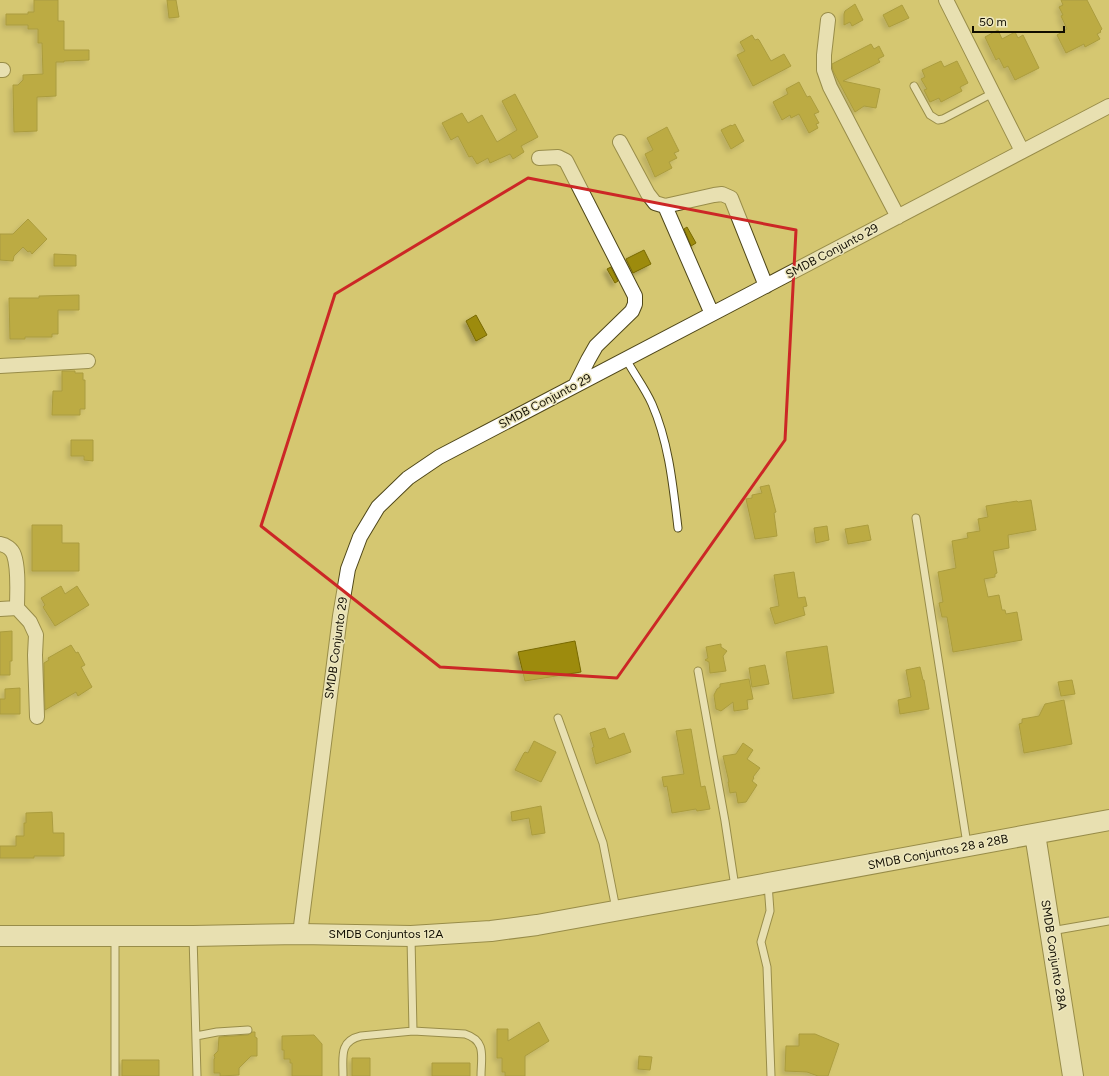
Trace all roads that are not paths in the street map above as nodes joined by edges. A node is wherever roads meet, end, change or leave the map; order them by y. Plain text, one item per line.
1 (946, 0) edge
2 (828, 20) dead end
3 (914, 86) dead end
4 (993, 93) junction
5 (1109, 106) edge
6 (620, 142) dead end
7 (1022, 151) junction
8 (539, 158) dead end
9 (665, 206) junction
10 (898, 217) junction
11 (766, 286) junction
12 (712, 314) junction
13 (626, 359) junction
14 (88, 361) dead end
15 (0, 366) edge
16 (576, 384) junction
17 (916, 518) dead end
18 (678, 528) dead end
19 (0, 544) edge
20 (17, 608) junction
21 (0, 609) edge
22 (698, 670) dead end
23 (37, 717) dead end
24 (558, 718) dead end
25 (1109, 820) edge
26 (1035, 834) junction
27 (967, 846) junction
28 (768, 883) junction
29 (736, 889) junction
30 (616, 911) junction
31 (1109, 921) edge
32 (1050, 931) junction
33 (300, 934) junction
34 (114, 935) junction
35 (0, 936) edge
36 (193, 936) junction
37 (411, 936) junction
38 (248, 1030) dead end
39 (413, 1031) junction
40 (196, 1036) junction
41 (115, 1076) edge
42 (196, 1076) edge
43 (343, 1076) edge
44 (481, 1076) edge
45 (772, 1076) edge
46 (1073, 1076) edge

1 - 4 street
2 - 10 street
3 - 4 lane
4 - 7 street
5 - 7 street, SMDB Conjunto 29
6 - 9 street
7 - 10 street, SMDB Conjunto 29
8 - 16 street
9 - 11 street
9 - 12 street
10 - 11 street, SMDB Conjunto 29
11 - 12 street, SMDB Conjunto 29
12 - 13 street, SMDB Conjunto 29
13 - 16 street, SMDB Conjunto 29
13 - 18 lane
14 - 15 street
16 - 33 street, SMDB Conjunto 29
17 - 27 lane
19 - 20 street
20 - 21 street
20 - 23 street
22 - 29 lane
24 - 30 lane
25 - 26 street, SMDB Conjuntos 28 a 28B
26 - 27 street, SMDB Conjuntos 28 a 28B
26 - 32 street, SMDB Conjunto 28A
27 - 28 street, SMDB Conjuntos 28 a 28B
28 - 29 street, SMDB Conjuntos 12A
28 - 45 lane
29 - 30 street, SMDB Conjuntos 12A
30 - 37 street, SMDB Conjuntos 12A
31 - 32 lane
32 - 46 street, SMDB Conjunto 28A
33 - 36 street, SMDB Conjuntos 12A
33 - 37 street, SMDB Conjuntos 12A
34 - 35 street, SMDB Conjuntos 12A
34 - 36 street, SMDB Conjuntos 12A
34 - 41 lane
36 - 40 lane
37 - 39 lane
38 - 40 lane
39 - 43 lane
39 - 44 lane
40 - 42 lane

